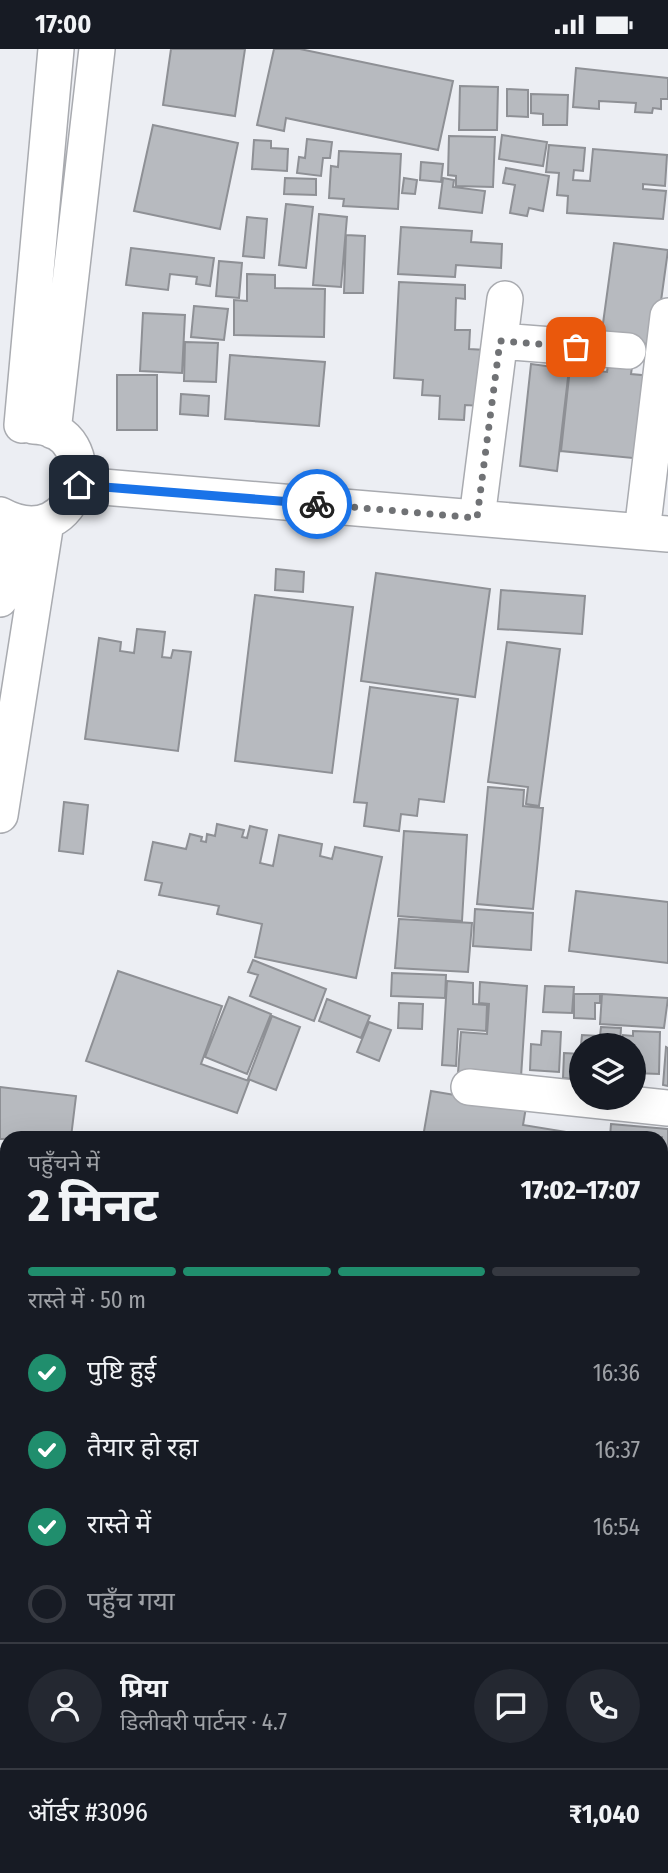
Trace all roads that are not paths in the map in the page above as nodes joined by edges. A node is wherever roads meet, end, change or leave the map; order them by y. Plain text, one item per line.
1 (56, 49) edge
2 (97, 49) edge
3 (505, 299) dead end
4 (668, 316) edge
5 (500, 341) junction
6 (628, 351) dead end
7 (25, 431) edge
8 (79, 485) junction
9 (477, 518) junction
10 (20, 519) edge
11 (655, 533) edge
12 (0, 599) edge
13 (0, 815) edge
14 (469, 1087) dead end
15 (668, 1108) edge

1 - 7 street
2 - 7 street
3 - 5 street
4 - 11 street
5 - 6 street
5 - 9 street
7 - 8 street
8 - 9 street
8 - 10 street
9 - 11 street
10 - 12 street
10 - 13 street
14 - 15 street

